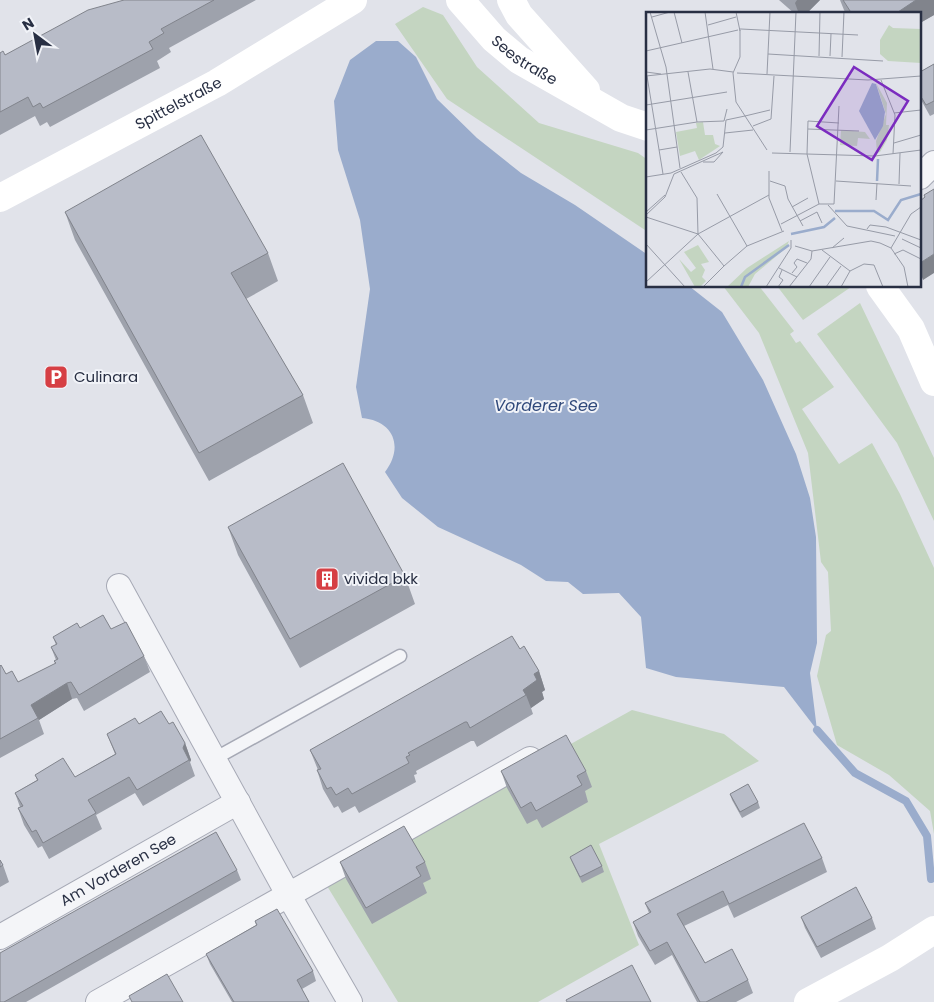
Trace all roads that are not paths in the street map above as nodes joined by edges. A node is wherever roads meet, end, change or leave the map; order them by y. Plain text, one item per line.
1 (353, 0) edge
2 (460, 0) edge
3 (512, 0) edge
4 (600, 106) junction
5 (646, 126) edge
6 (934, 163) edge
7 (922, 175) edge
8 (0, 198) edge
9 (881, 288) edge
10 (934, 382) edge
11 (119, 586) dead end
12 (400, 656) dead end
13 (553, 746) edge
14 (214, 759) junction
15 (238, 802) junction
16 (289, 896) junction
17 (934, 930) edge
18 (0, 937) edge
19 (98, 1002) edge
20 (350, 1002) edge
21 (808, 1002) edge

1 - 8 main road, Spittelstraße
2 - 4 main road, Seestraße
3 - 4 main road, Seestraße
4 - 5 main road, Seestraße
6 - 7 street
9 - 10 main road
11 - 14 street
12 - 14 lane
13 - 16 street
14 - 15 street
15 - 16 street
15 - 18 street, Am Vorderen See
16 - 19 street
16 - 20 street
17 - 21 main road

